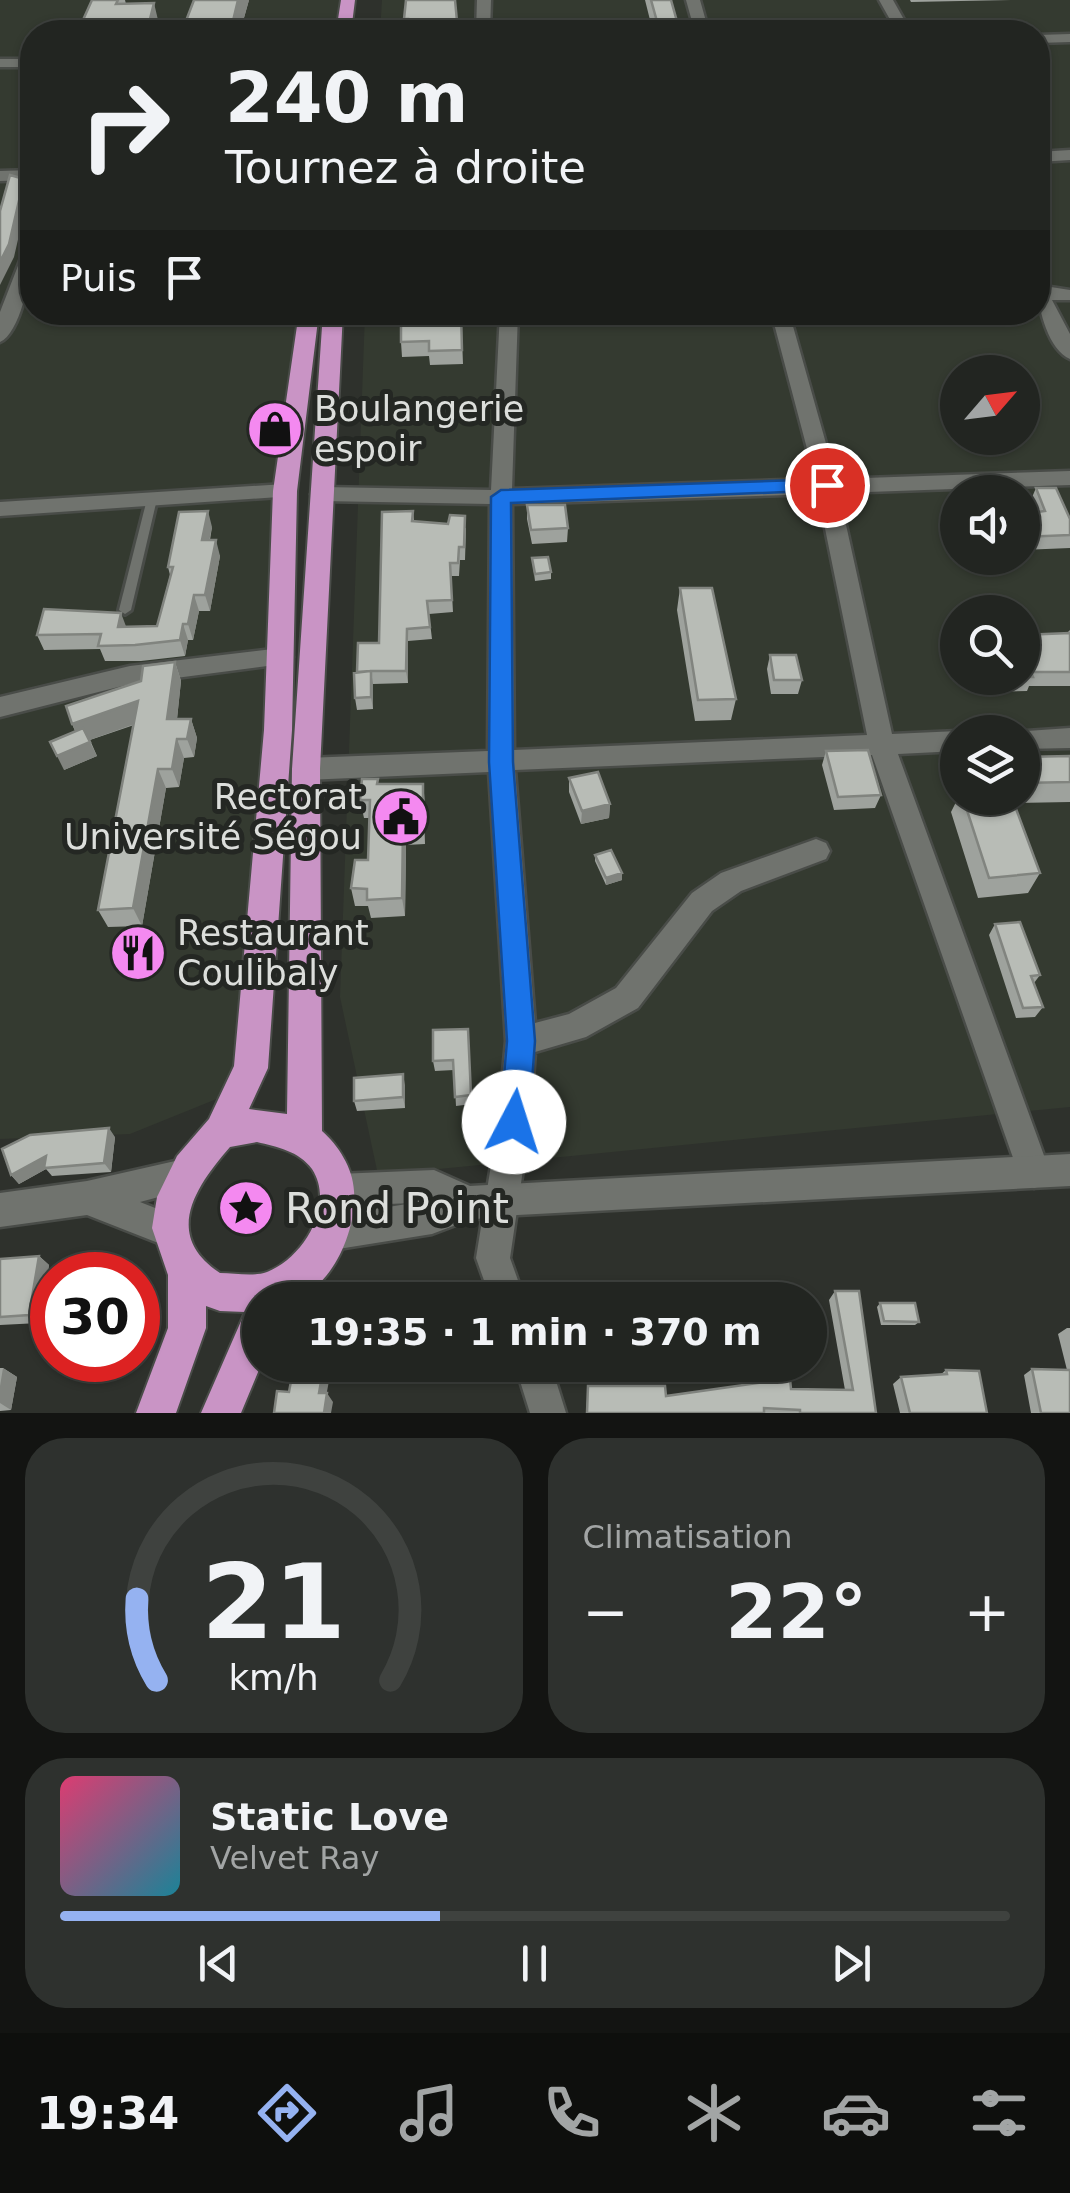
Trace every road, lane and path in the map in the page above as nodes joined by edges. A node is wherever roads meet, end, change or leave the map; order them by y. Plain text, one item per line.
1 (20, 284) edge
2 (1050, 316) edge
3 (307, 325) edge
4 (331, 325) edge
5 (508, 325) edge
6 (784, 325) edge
7 (0, 336) edge
8 (1070, 353) edge
9 (1070, 478) edge
10 (827, 485) junction
11 (286, 491) junction
12 (322, 494) junction
13 (501, 497) junction
14 (152, 500) junction
15 (0, 509) edge
16 (125, 610) dead end
17 (280, 657) junction
18 (0, 707) edge
19 (1070, 738) edge
20 (1040, 739) edge
21 (940, 741) edge
22 (881, 743) junction
23 (501, 762) junction
24 (306, 769) junction
25 (816, 851) dead end
26 (521, 1041) junction
27 (221, 1131) junction
28 (304, 1135) junction
29 (1070, 1170) edge
30 (1034, 1172) junction
31 (184, 1175) junction
32 (338, 1190) junction
33 (87, 1198) junction
34 (484, 1201) junction
35 (0, 1210) edge
36 (171, 1231) junction
37 (332, 1233) junction
38 (186, 1270) junction
39 (293, 1282) edge
40 (501, 1282) edge
41 (242, 1296) edge
42 (242, 1364) edge
43 (538, 1382) edge
44 (156, 1413) edge
45 (221, 1413) edge
46 (548, 1413) edge

1 - 7 street
2 - 8 street
3 - 11 highway
4 - 12 highway
5 - 13 street
6 - 10 street
9 - 10 street
10 - 13 street
10 - 22 street
11 - 14 street
11 - 17 highway
12 - 13 street
12 - 24 highway
13 - 23 street
14 - 15 street
14 - 16 lane
17 - 18 street
17 - 27 highway
19 - 20 street
21 - 22 street
22 - 23 street
22 - 30 street
23 - 24 street
23 - 26 street
24 - 28 highway
25 - 26 street
26 - 34 street
27 - 28 highway
27 - 31 highway
28 - 32 highway
29 - 30 street
30 - 34 street
31 - 33 street
31 - 36 highway
32 - 34 street
32 - 37 highway
33 - 35 street
33 - 36 street
34 - 37 street
34 - 40 street
36 - 38 highway
37 - 39 highway
38 - 41 highway
38 - 44 highway
42 - 45 highway
43 - 46 street

